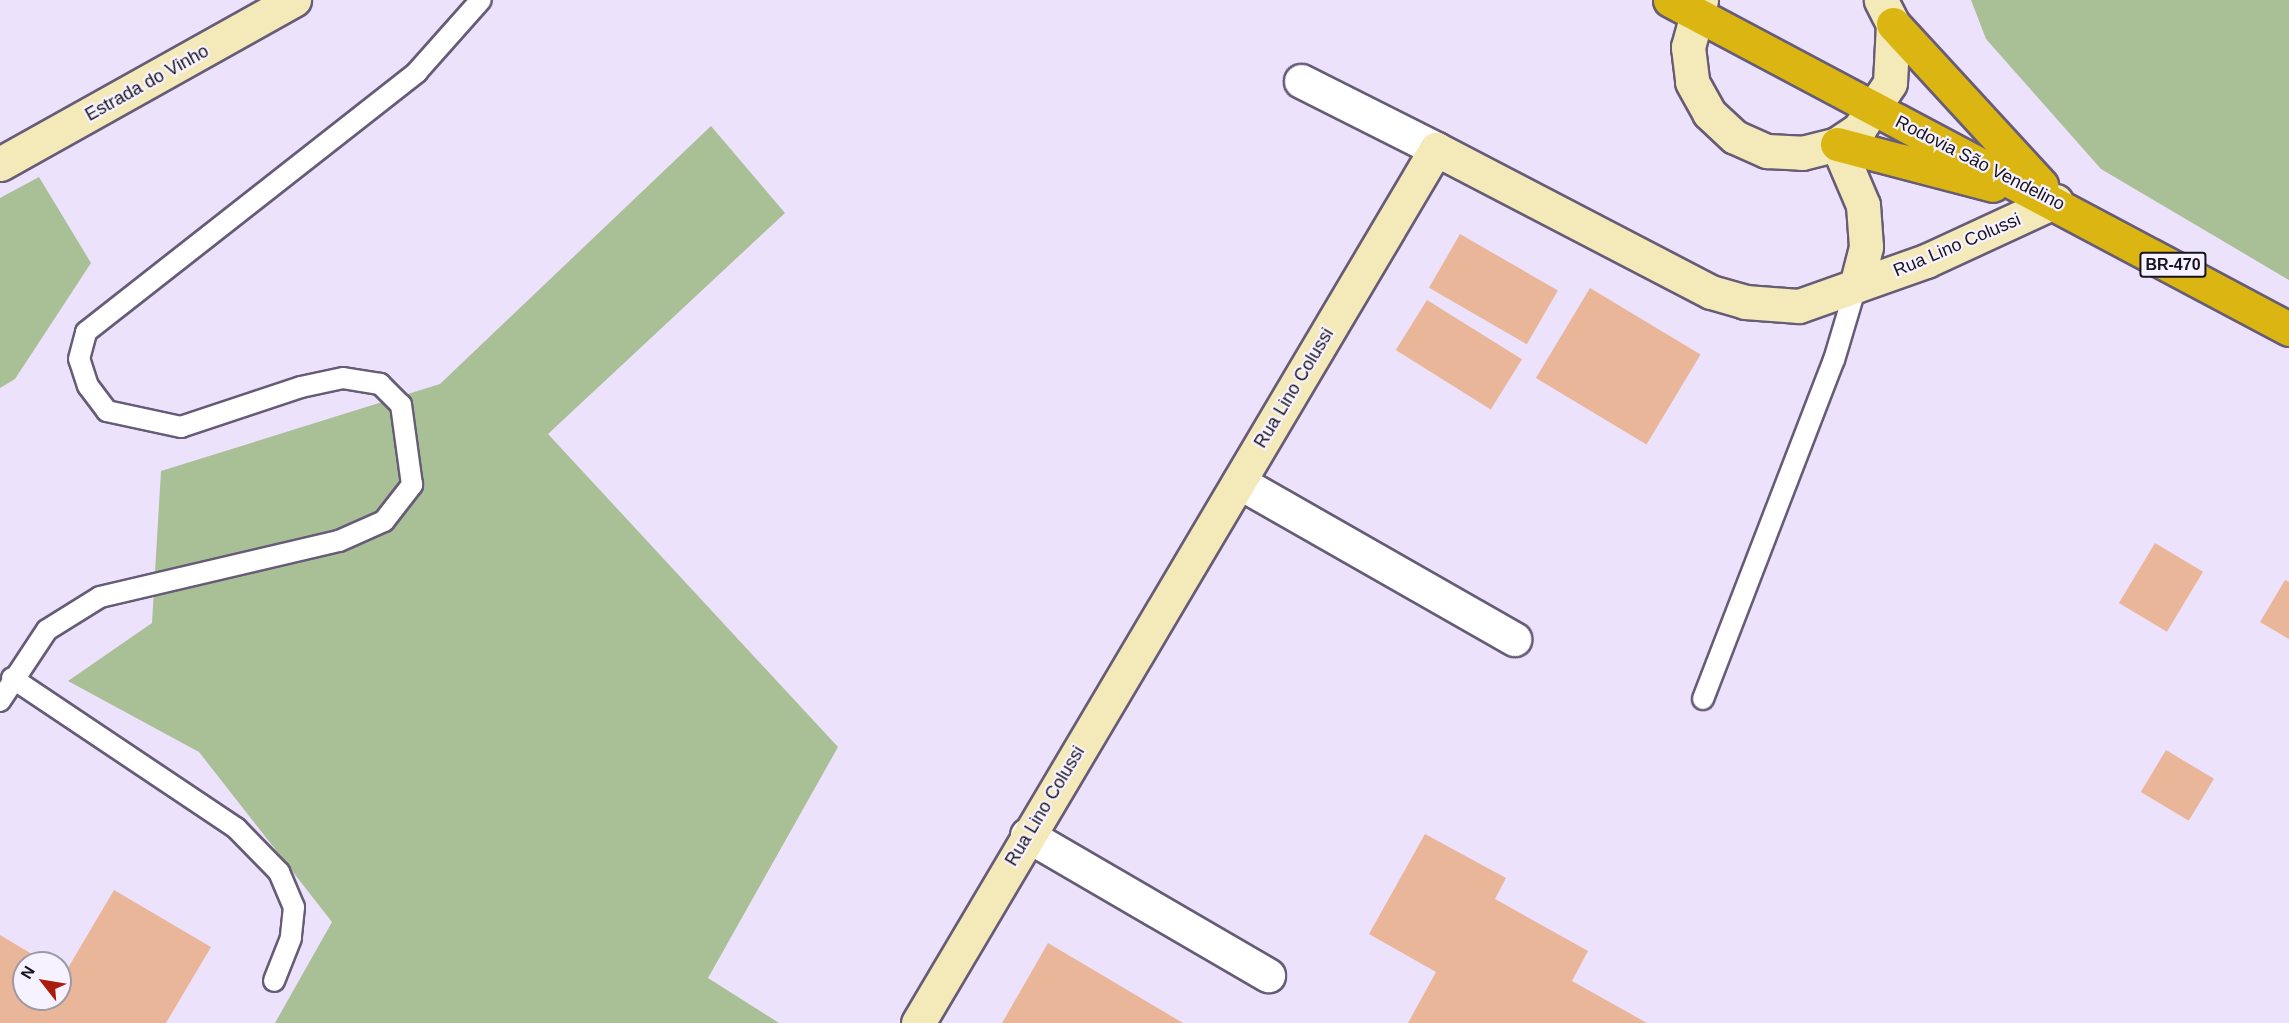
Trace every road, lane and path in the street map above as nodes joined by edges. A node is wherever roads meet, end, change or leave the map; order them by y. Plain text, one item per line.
1 (294, 0) edge
2 (481, 0) edge
3 (1689, 4) edge
4 (1887, 12) edge
5 (1301, 81) dead end
6 (1876, 110) junction
7 (1837, 144) junction
8 (1436, 149) junction
9 (0, 164) edge
10 (2056, 201) junction
11 (1856, 286) junction
12 (2289, 329) edge
13 (1239, 482) junction
14 (1514, 639) dead end
15 (12, 678) junction
16 (1703, 699) dead end
17 (0, 702) edge
18 (1027, 835) junction
19 (1268, 975) dead end
20 (274, 981) dead end
21 (918, 1023) edge

1 - 9 street, Estrada do Vinho
2 - 15 lane
3 - 6 highway, Rodovia São Vendelino / BR-470
3 - 7 street
4 - 6 street
4 - 10 highway
5 - 8 street
6 - 7 street
6 - 10 highway, Rodovia São Vendelino / BR-470
7 - 10 highway
7 - 11 street, Rua Lino Colussi
8 - 11 street, Rua Lino Colussi
8 - 13 street, Rua Lino Colussi
10 - 11 street, Rua Lino Colussi
10 - 12 highway, Rodovia São Vendelino / BR-470
11 - 16 lane
13 - 14 street
13 - 18 street, Rua Lino Colussi
15 - 17 lane
15 - 20 lane
18 - 19 street
18 - 21 street, Rua Lino Colussi

